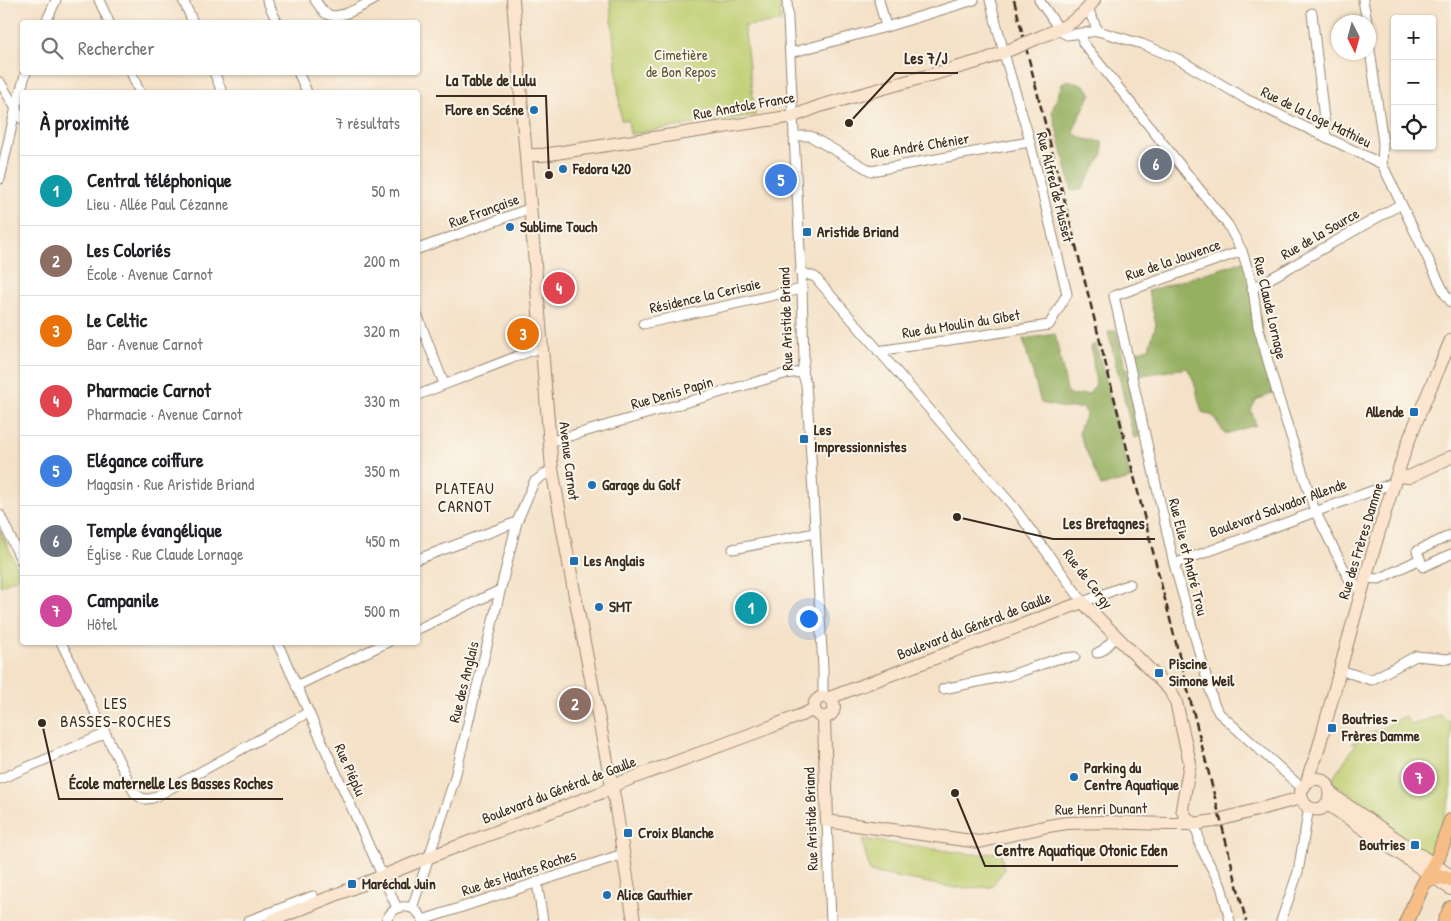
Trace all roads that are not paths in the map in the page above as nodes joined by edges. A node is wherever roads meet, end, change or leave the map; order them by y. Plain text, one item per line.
1 (56, 0) edge
2 (99, 0) edge
3 (183, 0) edge
4 (267, 0) edge
5 (315, 0) edge
6 (374, 0) edge
7 (514, 0) edge
8 (787, 0) edge
9 (879, 0) edge
10 (974, 0) edge
11 (990, 0) edge
12 (1039, 0) edge
13 (1364, 0) edge
14 (1091, 5) edge
15 (1312, 13) dead end
16 (1366, 15) edge
17 (47, 20) edge
18 (108, 20) edge
19 (192, 20) edge
20 (276, 20) edge
21 (886, 27) junction
22 (1058, 30) junction
23 (1098, 31) junction
24 (1082, 34) junction
25 (1004, 52) junction
26 (790, 53) junction
27 (1372, 60) edge
28 (25, 75) edge
29 (132, 75) edge
30 (215, 75) edge
31 (299, 75) edge
32 (0, 82) edge
33 (21, 90) edge
34 (139, 90) edge
35 (221, 90) edge
36 (306, 90) edge
37 (20, 93) edge
38 (16, 107) junction
39 (20, 115) edge
40 (794, 116) junction
41 (794, 136) junction
42 (1326, 137) junction
43 (1029, 142) junction
44 (527, 156) junction
45 (1382, 164) junction
46 (0, 179) edge
47 (1401, 204) junction
48 (531, 208) junction
49 (420, 248) edge
50 (1242, 251) junction
51 (800, 272) junction
52 (802, 289) junction
53 (1252, 289) junction
54 (1114, 296) joint
55 (1451, 302) edge
56 (420, 322) edge
57 (643, 324) dead end
58 (1049, 325) joint
59 (1451, 340) edge
60 (541, 347) junction
61 (878, 351) junction
62 (802, 372) junction
63 (444, 384) junction
64 (420, 394) edge
65 (549, 442) junction
66 (1451, 457) edge
67 (1402, 460) junction
68 (1428, 467) junction
69 (552, 469) junction
70 (1396, 480) junction
71 (1315, 511) junction
72 (0, 515) edge
73 (517, 522) junction
74 (814, 533) junction
75 (1451, 535) edge
76 (733, 549) dead end
77 (1451, 554) edge
78 (20, 558) edge
79 (420, 558) edge
80 (1420, 559) junction
81 (1174, 564) junction
82 (1366, 578) junction
83 (1130, 584) dead end
84 (500, 590) junction
85 (1362, 591) junction
86 (1083, 602) junction
87 (420, 628) edge
88 (1116, 636) junction
89 (62, 645) edge
90 (277, 645) edge
91 (382, 645) edge
92 (1097, 653) dead end
93 (1075, 656) dead end
94 (1451, 658) edge
95 (1340, 670) junction
96 (296, 686) junction
97 (943, 689) dead end
98 (826, 698) junction
99 (309, 712) junction
100 (819, 713) junction
101 (105, 734) junction
102 (0, 779) edge
103 (612, 788) junction
104 (1307, 791) junction
105 (1330, 792) junction
106 (1325, 805) junction
107 (1182, 809) junction
108 (827, 821) junction
109 (1451, 821) edge
110 (1168, 824) junction
111 (1193, 824) junction
112 (623, 854) junction
113 (428, 857) junction
114 (383, 876) junction
115 (1441, 879) edge
116 (536, 882) junction
117 (316, 903) junction
118 (397, 908) junction
119 (412, 908) junction
120 (442, 917) edge
121 (423, 920) edge
122 (248, 921) edge
123 (271, 921) edge
124 (386, 921) edge
125 (543, 921) edge
126 (634, 921) edge
127 (831, 921) edge
128 (1230, 921) edge
129 (1281, 921) edge
130 (1408, 921) edge

1 - 17 street
2 - 18 street
3 - 19 street
4 - 20 street
5 - 6 street
7 - 44 street, Avenue Carnot
8 - 26 street, Rue Aristide Briand
9 - 21 street
10 - 21 street
11 - 25 street
12 - 22 street
13 - 16 street
14 - 22 street, Rue Anatole France
14 - 23 street
15 - 42 street
21 - 26 street
22 - 24 street, Rue de la Loge Mathieu
22 - 25 street, Rue Anatole France, bridge
23 - 24 street, Rue de la Loge Mathieu
23 - 42 street, Rue de la Loge Mathieu
24 - 50 street, Rue Claude Lornage
25 - 40 street, Rue Anatole France
25 - 43 street, Rue Alfred de Musset
26 - 40 street, Rue Aristide Briand
27 - 45 street
28 - 33 street
29 - 34 street
30 - 35 street
31 - 36 street
32 - 38 street
37 - 38 street
38 - 39 street
38 - 46 street
40 - 41 street, Rue Aristide Briand
40 - 44 street, Rue Anatole France
41 - 43 street, Rue André Chénier
41 - 51 street, Rue Aristide Briand
42 - 45 street, Rue de la Loge Mathieu
43 - 58 street, Rue Alfred de Musset
44 - 48 street, Avenue Carnot
45 - 47 street, Rue de la Loge Mathieu
47 - 53 street, Rue de la Source
47 - 55 street, Rue de la Loge Mathieu
48 - 49 street, Rue Française
48 - 60 street, Avenue Carnot
50 - 53 street, Rue Claude Lornage
50 - 54 street, Rue de la Jouvence
51 - 52 street, Rue Aristide Briand
51 - 61 street, Rue de Cergy
52 - 57 street, Résidence la Cerisaie
52 - 62 street, Rue Aristide Briand
53 - 71 street, Rue Claude Lornage
54 - 81 street, Rue Elie et André Trou
56 - 63 street
58 - 61 street, Rue du Moulin du Gibet
59 - 67 street, Rue des Frères Damme
60 - 63 street
60 - 65 street, Avenue Carnot
61 - 86 street, Rue de Cergy
62 - 65 street, Rue Denis Papin
62 - 74 street, Rue Aristide Briand
63 - 64 street
65 - 69 street, Avenue Carnot
66 - 68 street, Boulevard Salvador Allende
67 - 68 street
67 - 70 street, Rue des Frères Damme
68 - 70 street, Boulevard Salvador Allende
69 - 73 street, Rue des Anglais
69 - 103 street, Avenue Carnot
70 - 71 street, Boulevard Salvador Allende
70 - 82 street, Rue des Frères Damme
71 - 81 street, Boulevard Salvador Allende
71 - 85 street, Rue Claude Lornage
72 - 78 street
73 - 79 street
73 - 84 street, Rue des Anglais
74 - 76 street
74 - 98 street, Rue Aristide Briand
75 - 80 street
77 - 80 street
80 - 82 street
81 - 104 street, Rue Elie et André Trou
82 - 85 street, Rue des Frères Damme
83 - 86 street, Boulevard du Général de Gaulle
84 - 87 street
84 - 113 street, Rue des Anglais
85 - 95 street, Rue des Frères Damme
86 - 88 street, Rue de Cergy
86 - 98 street, Boulevard du Général de Gaulle
88 - 92 street
88 - 107 street, Rue de Cergy
89 - 101 street
90 - 96 street, Rue Piéplu
91 - 96 street
93 - 97 street
94 - 95 street
95 - 104 street, Rue des Frères Damme
96 - 99 street, Rue Piéplu
98 - 100 street
98 - 100 street
99 - 101 street
99 - 114 street, Rue Piéplu
100 - 103 street, Boulevard du Général de Gaulle
100 - 108 street, Rue Aristide Briand
101 - 102 street
103 - 112 street, Avenue Carnot
103 - 113 street, Boulevard du Général de Gaulle
104 - 105 street
104 - 106 street
104 - 111 street
104 - 129 street, Rue des Frères Damme
105 - 106 street
105 - 115 street
106 - 115 street
107 - 110 street, Rue Henri Dunant
107 - 111 street
108 - 110 street, Rue Henri Dunant
108 - 127 street, Rue Aristide Briand
109 - 115 main road
110 - 111 street, Rue Henri Dunant
111 - 128 street
112 - 116 street, Rue des Hautes Roches
112 - 126 street, Avenue Carnot
113 - 114 street, Boulevard du Général de Gaulle
113 - 119 street, Rue des Anglais
114 - 117 street, Boulevard du Général de Gaulle
114 - 118 street, Rue Piéplu
115 - 130 main road
116 - 120 street, Rue des Hautes Roches
116 - 125 street
117 - 122 street, Boulevard du Général de Gaulle
117 - 123 street, Boulevard du Général de Gaulle
118 - 119 street
118 - 124 street
119 - 121 street
120 - 121 street, Rue des Hautes Roches

